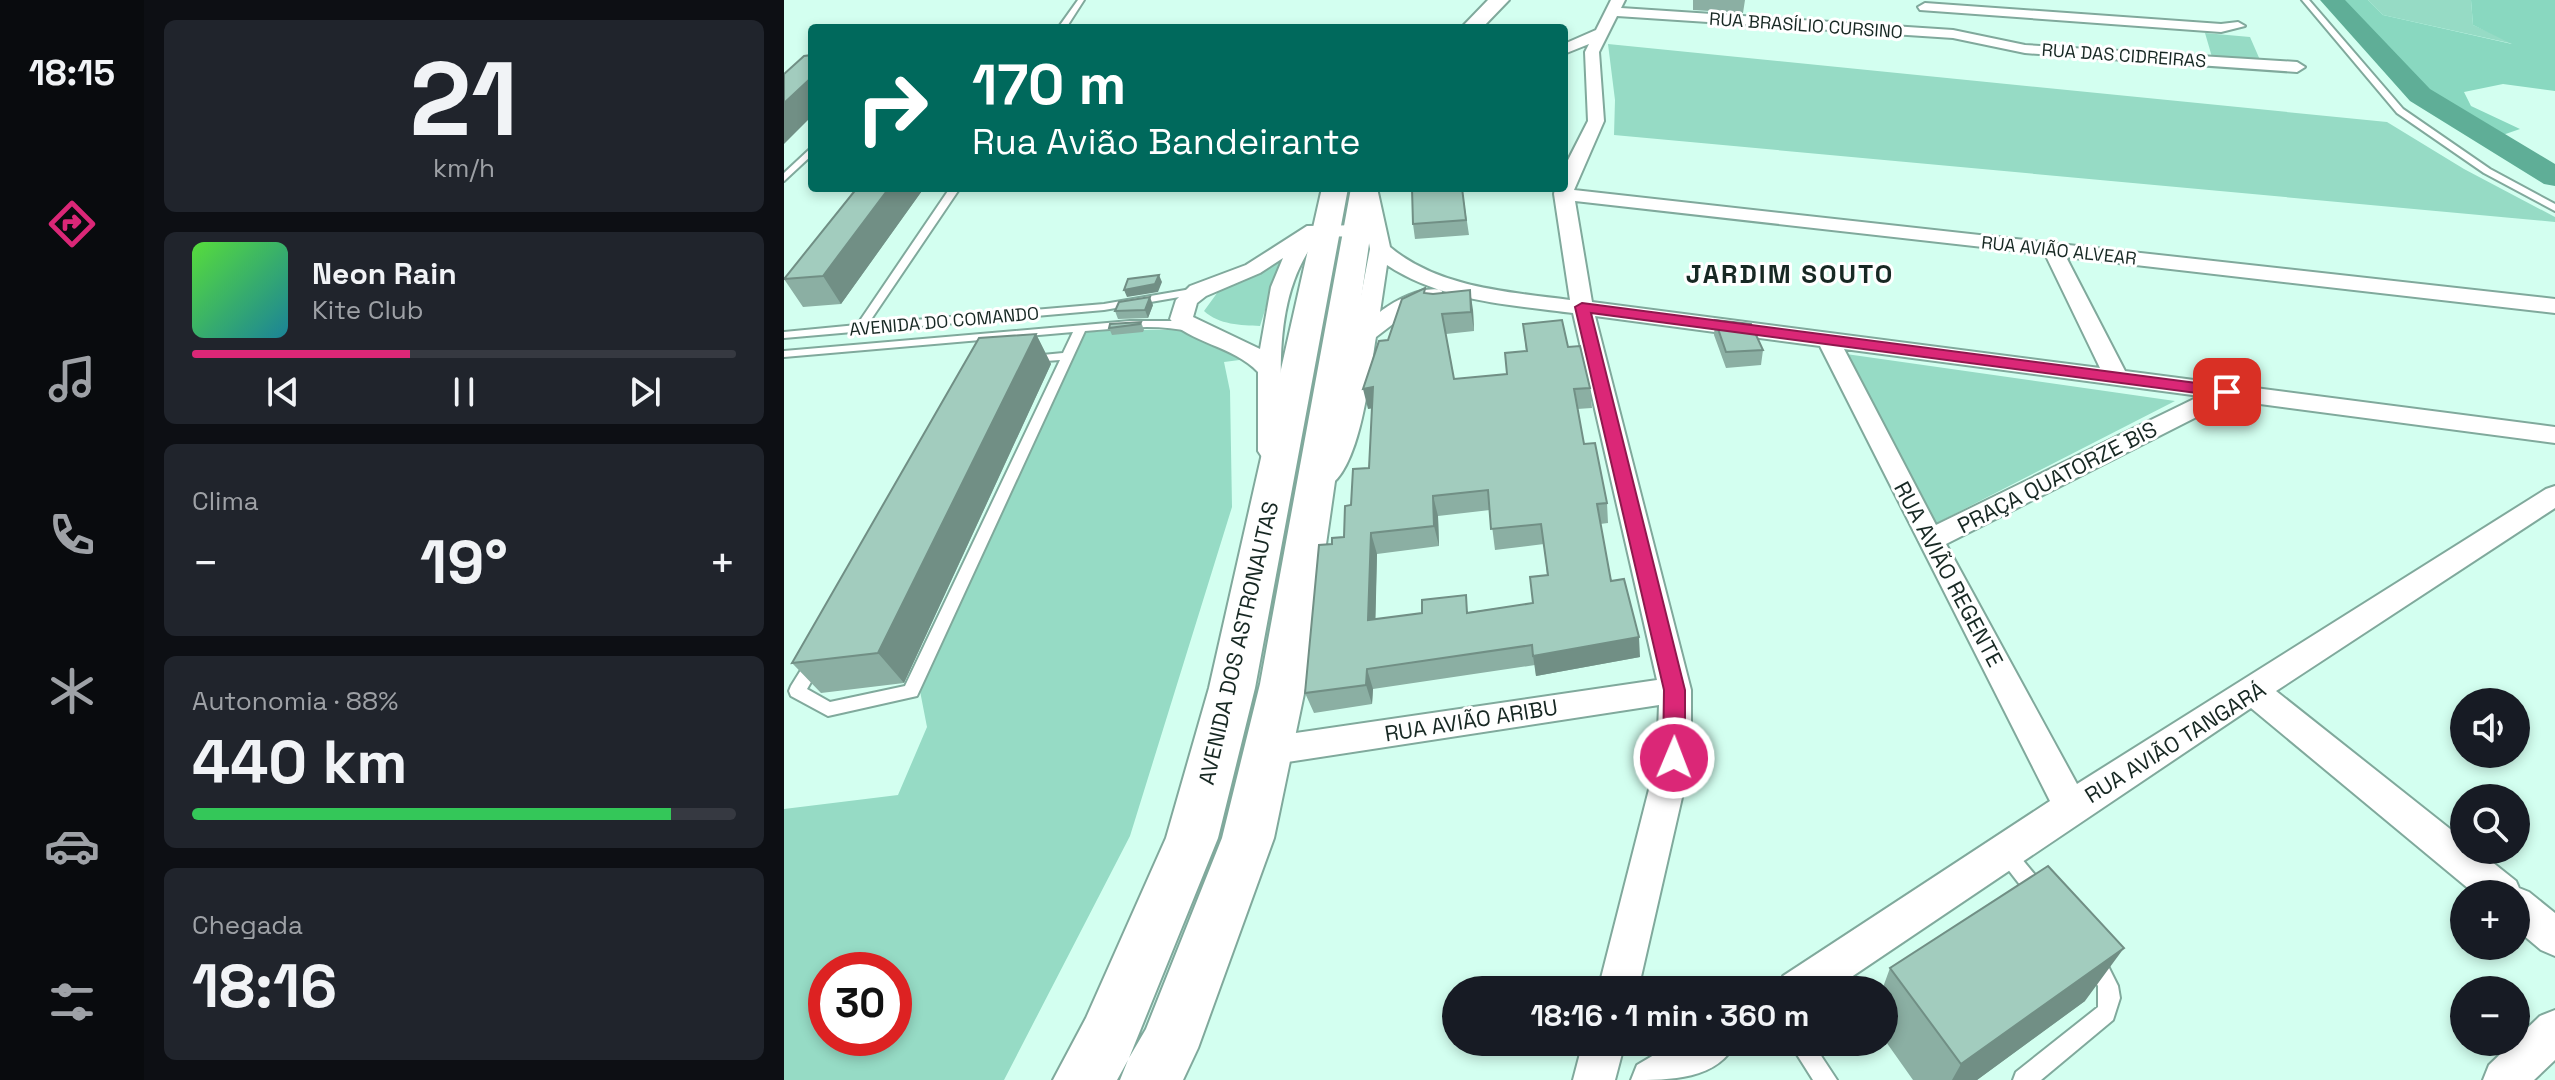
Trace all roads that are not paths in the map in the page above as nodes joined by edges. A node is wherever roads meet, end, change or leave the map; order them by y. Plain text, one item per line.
1 (1081, 0) edge
2 (1499, 0) edge
3 (1518, 0) edge
4 (2305, 0) edge
5 (1922, 3) edge
6 (1614, 6) edge
7 (1065, 24) edge
8 (1475, 24) edge
9 (1494, 24) edge
10 (2238, 26) dead end
11 (1601, 33) junction
12 (1953, 34) junction
13 (1568, 48) edge
14 (2297, 67) dead end
15 (808, 154) edge
16 (784, 178) edge
17 (1568, 180) edge
18 (1568, 189) edge
19 (952, 192) edge
20 (1564, 192) edge
21 (2555, 208) edge
22 (1350, 215) edge
23 (2052, 249) junction
24 (1198, 291) junction
25 (1485, 295) junction
26 (2555, 306) edge
27 (1104, 307) junction
28 (1582, 307) junction
29 (861, 328) junction
30 (1087, 328) junction
31 (1198, 330) junction
32 (784, 335) edge
33 (1363, 336) junction
34 (1828, 340) junction
35 (847, 349) junction
36 (784, 354) edge
37 (1068, 356) junction
38 (1013, 360) edge
39 (1315, 372) junction
40 (2116, 377) junction
41 (2227, 392) junction
42 (2555, 435) edge
43 (1293, 493) junction
44 (2555, 495) edge
45 (1930, 540) junction
46 (820, 650) edge
47 (1675, 690) junction
48 (2254, 692) junction
49 (1268, 751) junction
50 (2071, 807) junction
51 (2005, 852) junction
52 (2486, 880) edge
53 (2055, 914) edge
54 (2530, 916) edge
55 (2555, 937) edge
56 (2082, 948) edge
57 (1621, 976) edge
58 (1818, 976) edge
59 (2555, 1031) edge
60 (1600, 1056) edge
61 (1692, 1056) edge
62 (1809, 1056) edge
63 (1083, 1080) edge
64 (1150, 1080) edge
65 (1594, 1080) edge
66 (1652, 1080) edge
67 (1826, 1080) edge
68 (2024, 1080) edge
69 (2504, 1080) edge

1 - 7 lane
2 - 8 main road
3 - 9 main road
4 - 21 lane
5 - 10 street
5 - 12 street
6 - 11 street
6 - 12 street, RUA BRASÍLIO CURSINO
11 - 13 street
11 - 17 street
12 - 14 street, RUA DAS CIDREIRAS
15 - 16 lane
18 - 23 street, RUA AVIÃO ALVEAR
19 - 29 lane
20 - 28 street
22 - 24 street
22 - 25 street
22 - 33 street
22 - 39 main road, AVENIDA DOS ASTRONAUTAS
23 - 26 street, RUA AVIÃO ALVEAR
23 - 40 street
24 - 27 lane, AVENIDA DO COMANDO
24 - 31 street
25 - 28 street
25 - 33 street
27 - 29 lane, AVENIDA DO COMANDO
27 - 30 lane
28 - 34 street
28 - 47 street
29 - 32 lane, AVENIDA DO COMANDO
29 - 35 lane
30 - 31 lane, AVENIDA DO COMANDO
30 - 35 lane, AVENIDA DO COMANDO
30 - 37 lane
31 - 39 street
33 - 39 street
34 - 40 street
34 - 45 street, RUA AVIÃO REGENTE
35 - 36 lane, AVENIDA DO COMANDO
37 - 38 lane
37 - 46 lane
39 - 43 main road, AVENIDA DOS ASTRONAUTAS
39 - 43 street
40 - 41 street
41 - 42 street
41 - 45 street, PRAÇA QUATORZE BIS
43 - 49 main road, AVENIDA DOS ASTRONAUTAS
43 - 63 main road, AVENIDA DOS ASTRONAUTAS
44 - 48 street, RUA AVIÃO TANGARÁ
45 - 50 street, RUA AVIÃO REGENTE
47 - 49 street, RUA AVIÃO ARIBU
47 - 57 street
48 - 50 street, RUA AVIÃO TANGARÁ
48 - 52 street
49 - 64 main road, AVENIDA DOS ASTRONAUTAS
50 - 51 street, RUA AVIÃO TANGARÁ
51 - 53 lane
51 - 58 street, RUA AVIÃO TANGARÁ
54 - 55 street
56 - 68 lane
59 - 69 street
60 - 65 street
61 - 66 street
62 - 67 lane

